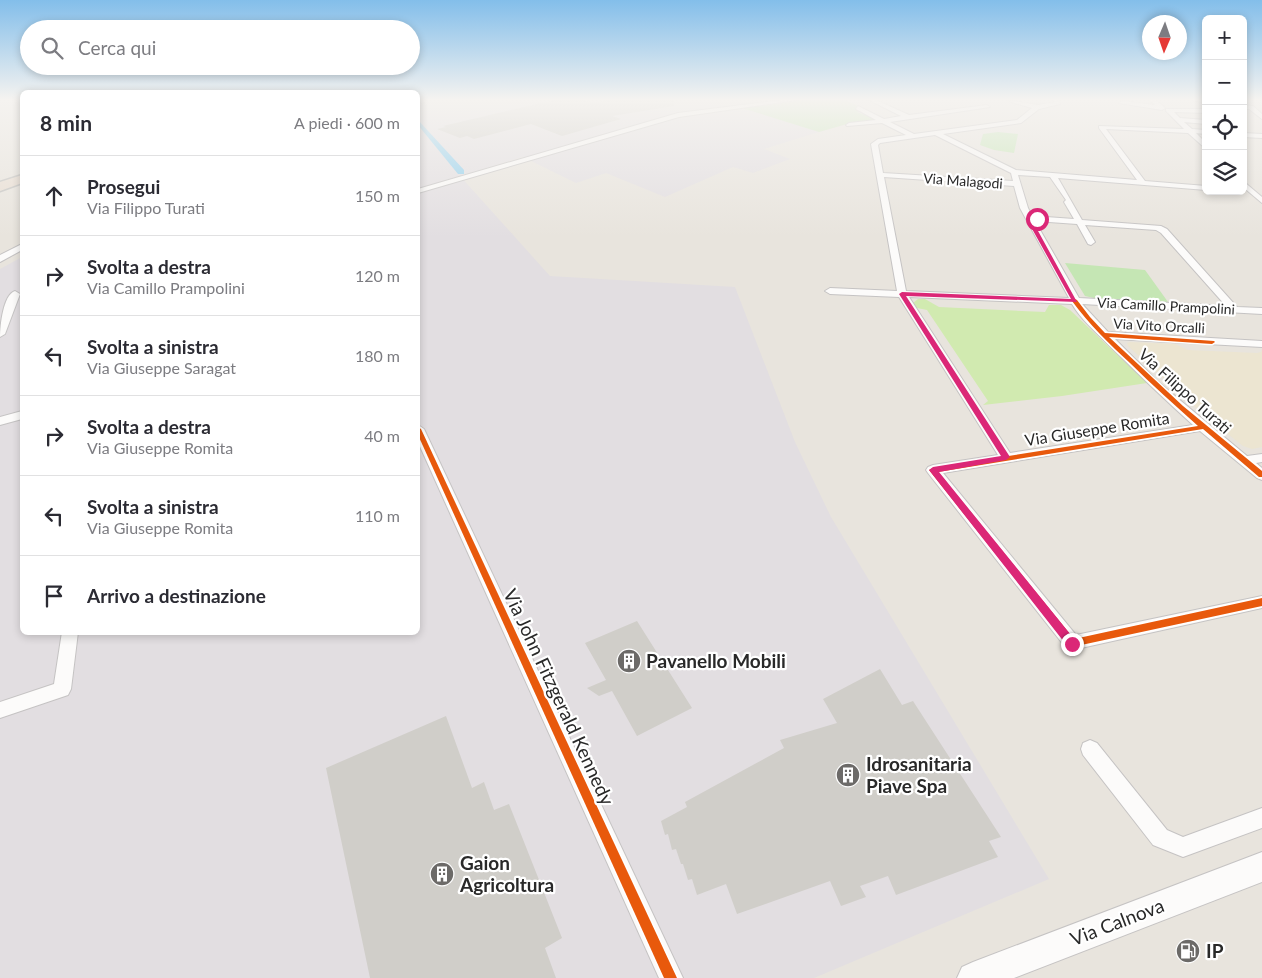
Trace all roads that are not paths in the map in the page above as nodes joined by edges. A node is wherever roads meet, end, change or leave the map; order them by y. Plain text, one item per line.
1 (573, 146) edge
2 (874, 146) edge
3 (961, 146) edge
4 (1115, 146) edge
5 (1014, 172) junction
6 (880, 175) junction
7 (1052, 175) junction
8 (20, 180) edge
9 (1143, 183) junction
10 (1017, 184) junction
11 (0, 187) edge
12 (1247, 187) edge
13 (1202, 188) edge
14 (420, 190) edge
15 (1247, 191) edge
16 (1252, 192) junction
17 (1262, 201) edge
18 (1029, 218) junction
19 (1078, 222) junction
20 (1091, 242) dead end
21 (20, 249) edge
22 (0, 259) edge
23 (830, 291) dead end
24 (15, 294) dead end
25 (902, 294) junction
26 (1075, 301) junction
27 (1235, 310) junction
28 (1262, 311) edge
29 (0, 334) edge
30 (1104, 335) junction
31 (1262, 344) edge
32 (20, 416) edge
33 (0, 421) edge
34 (1203, 427) junction
35 (420, 433) edge
36 (1006, 457) junction
37 (1262, 458) edge
38 (1245, 461) junction
39 (1262, 475) edge
40 (1262, 602) edge
41 (70, 635) edge
42 (0, 710) edge
43 (1090, 749) dead end
44 (1262, 818) edge
45 (1262, 867) edge
46 (671, 978) edge
47 (972, 978) edge

1 - 14 street
2 - 6 street
3 - 5 street
4 - 9 street
5 - 7 street
5 - 10 street, Via Filippo Turati
6 - 10 street, Via Malagodi
6 - 25 street
7 - 9 street
7 - 19 street
8 - 11 highway
9 - 13 street
10 - 18 street, Via Filippo Turati
12 - 16 street
15 - 16 street
16 - 17 street
18 - 19 street
18 - 26 street, Via Filippo Turati
19 - 20 street
19 - 27 street
21 - 22 street
23 - 25 street, Via Camillo Prampolini
24 - 29 street
25 - 26 street, Via Camillo Prampolini
25 - 36 street
26 - 27 street, Via Camillo Prampolini
26 - 30 street, Via Filippo Turati
27 - 28 street, Via Camillo Prampolini
30 - 31 street, Via Vito Orcalli
30 - 34 street, Via Filippo Turati
32 - 33 street
34 - 36 street, Via Giuseppe Romita
34 - 38 street, Via Filippo Turati
35 - 46 street, Via John Fitzgerald Kennedy
36 - 40 street, Via Giuseppe Romita
37 - 38 street
38 - 39 street, Via Filippo Turati
41 - 42 street
43 - 44 street
45 - 47 main road, Via Calnova

